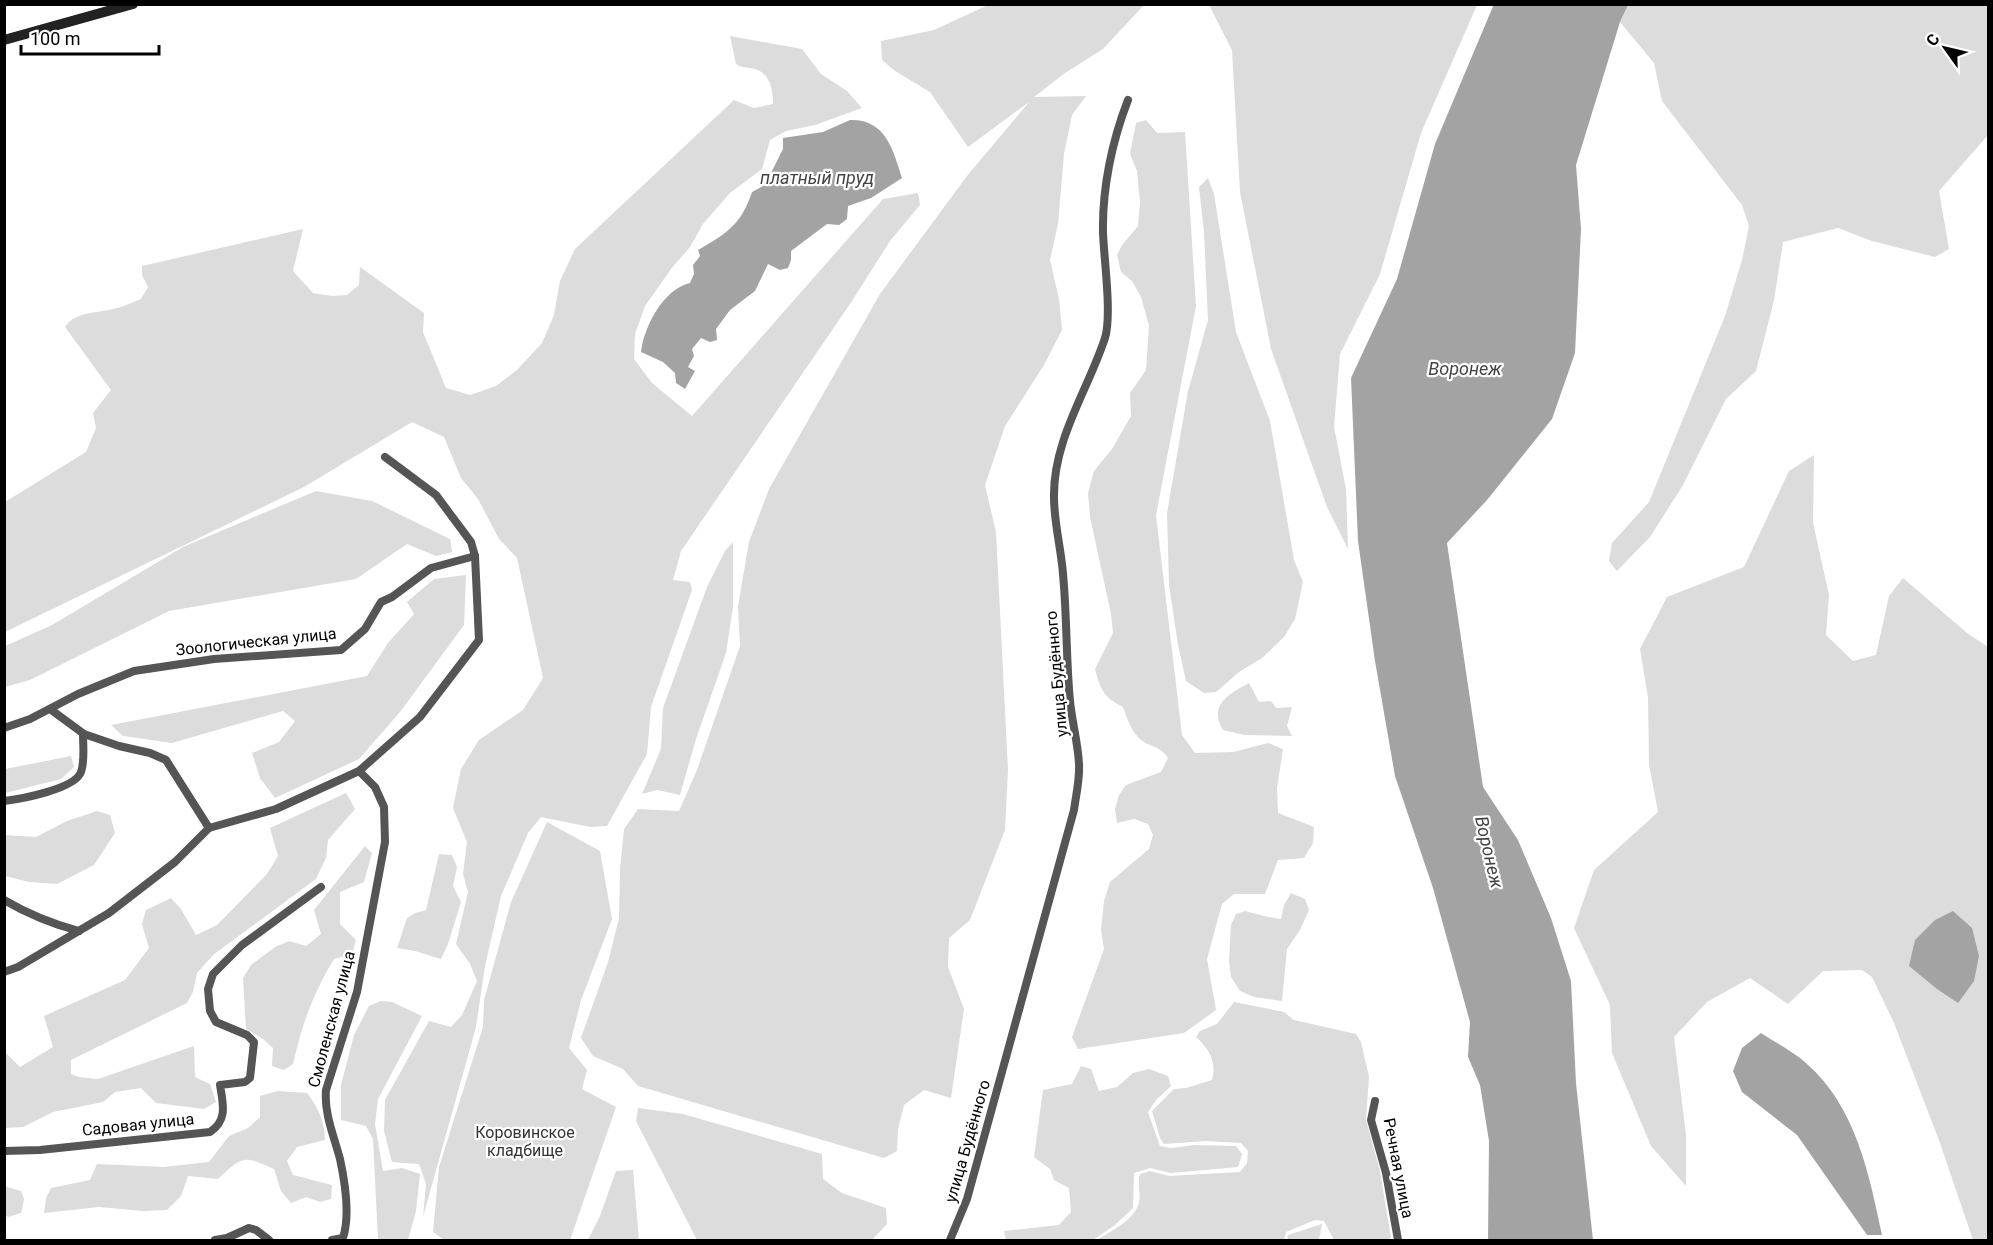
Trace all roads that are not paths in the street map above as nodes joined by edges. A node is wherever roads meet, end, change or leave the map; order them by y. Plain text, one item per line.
1 (133, 4) edge
2 (4, 40) edge
3 (1128, 100) dead end
4 (385, 457) dead end
5 (475, 556) junction
6 (50, 709) junction
7 (4, 728) edge
8 (83, 734) junction
9 (359, 771) junction
10 (4, 801) edge
11 (209, 828) junction
12 (321, 887) dead end
13 (4, 900) edge
14 (79, 931) junction
15 (4, 972) edge
16 (1375, 1101) dead end
17 (4, 1152) edge
18 (343, 1239) edge
19 (215, 1240) edge
20 (269, 1240) edge
21 (332, 1240) edge
22 (950, 1240) edge
23 (1398, 1240) edge

1 - 2 main road
3 - 22 street, улица Будённого
4 - 5 street
5 - 6 street, Зоологическая улица
5 - 9 street
6 - 7 street, Зоологическая улица
6 - 8 street
8 - 10 street
8 - 11 street
9 - 11 street
9 - 18 street, Смоленская улица
11 - 14 street
12 - 17 street, Садовая улица
13 - 14 street
14 - 15 street
16 - 23 street, Речная улица
18 - 21 street, Смоленская улица
19 - 20 street

